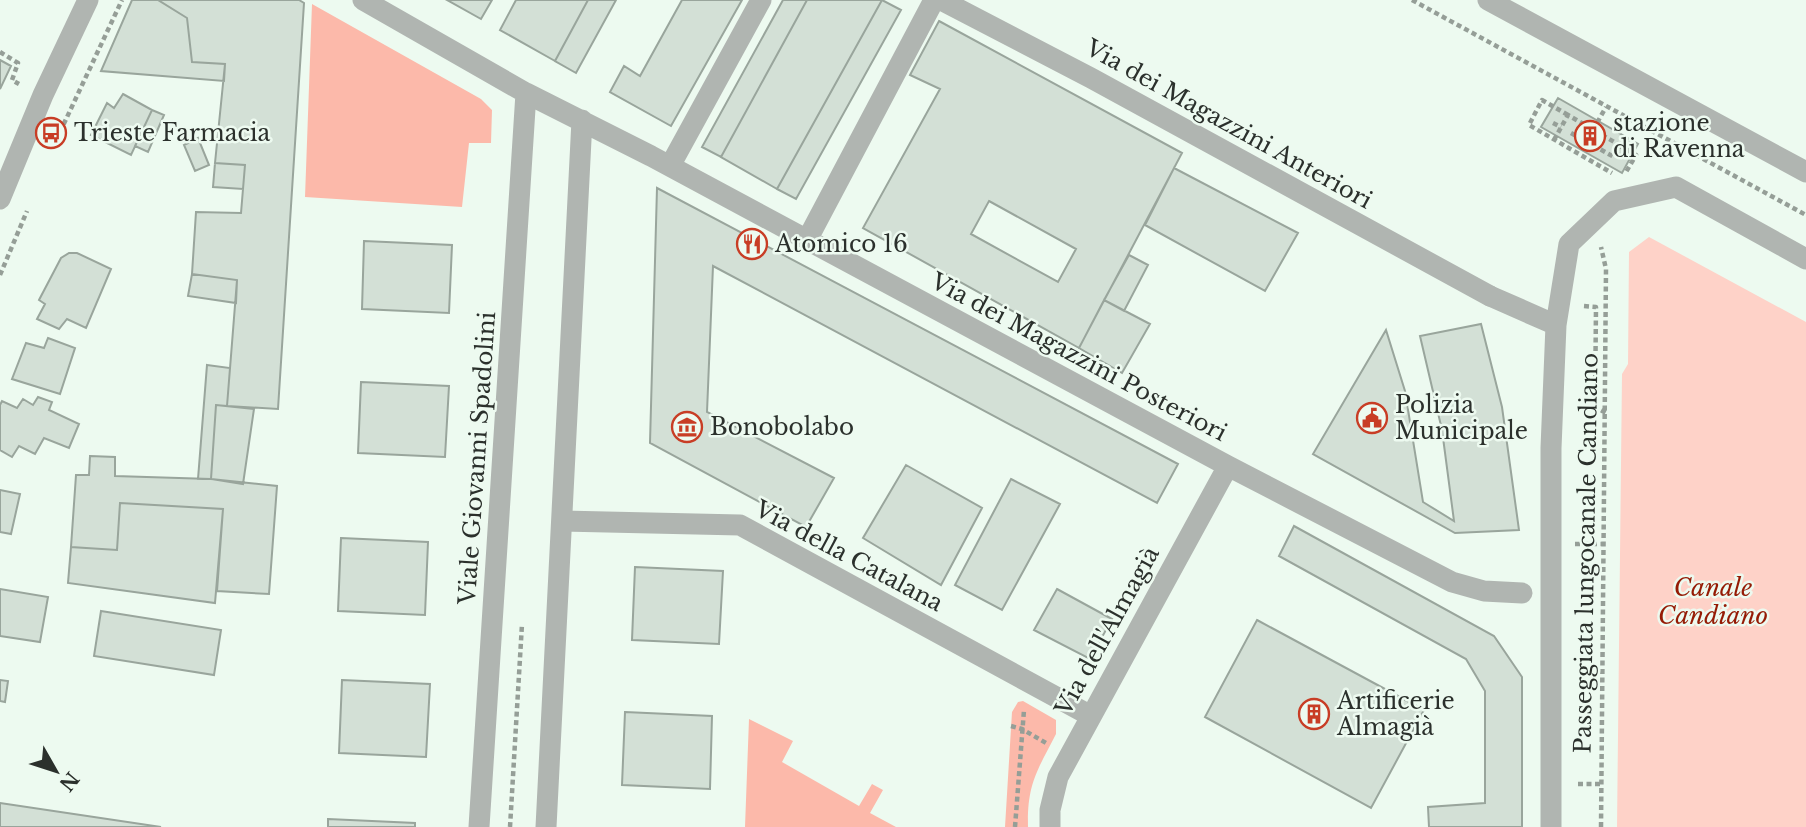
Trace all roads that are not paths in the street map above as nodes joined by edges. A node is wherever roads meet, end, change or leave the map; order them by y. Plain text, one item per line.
1 (79, 0) edge
2 (88, 0) edge
3 (363, 0) edge
4 (761, 0) edge
5 (934, 0) edge
6 (942, 0) edge
7 (1488, 0) edge
8 (63, 53) junction
9 (526, 93) junction
10 (582, 120) junction
11 (670, 166) junction
12 (1806, 172) edge
13 (0, 199) edge
14 (807, 240) junction
15 (1806, 259) edge
16 (1556, 326) junction
17 (1228, 466) junction
18 (562, 521) junction
19 (1551, 592) junction
20 (1091, 716) junction
21 (479, 827) edge
22 (546, 827) edge
23 (1049, 827) edge
24 (1551, 827) edge

1 - 8 street
2 - 8 street
3 - 9 street, Via dei Magazzini Posteriori
4 - 11 street
5 - 14 street
6 - 16 street, Via dei Magazzini Anteriori
7 - 12 street
8 - 13 street
9 - 10 street, Via dei Magazzini Posteriori
9 - 21 street, Viale Giovanni Spadolini
10 - 11 street, Via dei Magazzini Posteriori
10 - 18 street
11 - 14 street, Via dei Magazzini Posteriori
14 - 17 street, Via dei Magazzini Posteriori
15 - 16 street
16 - 19 street
17 - 19 street, Via dei Magazzini Posteriori
17 - 20 street, Via dell'Almagià
18 - 20 street, Via della Catalana
18 - 22 street
19 - 24 street
20 - 23 street, Via dell'Almagià

